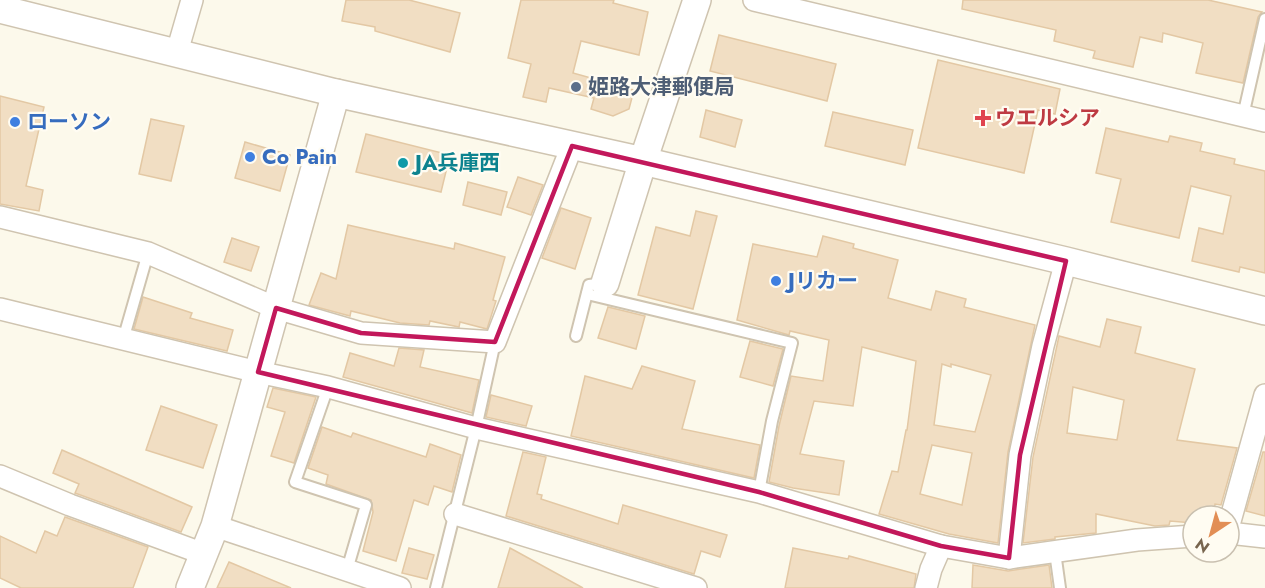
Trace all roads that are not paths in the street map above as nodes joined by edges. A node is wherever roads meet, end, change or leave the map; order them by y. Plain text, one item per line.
1 (192, 0) edge
2 (697, 0) edge
3 (754, 0) edge
4 (0, 9) edge
5 (1265, 19) edge
6 (177, 52) junction
7 (336, 93) junction
8 (1243, 116) junction
9 (1265, 121) edge
10 (572, 146) junction
11 (643, 161) junction
12 (0, 217) edge
13 (148, 253) junction
14 (1066, 261) junction
15 (596, 288) junction
16 (276, 308) junction
17 (0, 309) edge
18 (1265, 311) edge
19 (576, 336) dead end
20 (123, 340) junction
21 (495, 342) junction
22 (258, 372) junction
23 (328, 387) junction
24 (1265, 394) edge
25 (476, 428) junction
26 (0, 476) edge
27 (759, 492) junction
28 (1235, 504) edge
29 (455, 514) junction
30 (215, 526) junction
31 (1241, 534) edge
32 (1181, 537) edge
33 (1265, 537) edge
34 (942, 546) junction
35 (1055, 552) junction
36 (204, 554) junction
37 (1009, 558) junction
38 (347, 570) junction
39 (190, 588) edge
40 (400, 588) edge
41 (436, 588) edge
42 (696, 588) edge
43 (926, 588) edge
44 (1060, 588) edge

1 - 6 street
2 - 11 street
3 - 8 street
4 - 6 street
5 - 8 lane
6 - 7 street
7 - 10 street
7 - 16 street
8 - 9 street
10 - 11 street
10 - 21 street
11 - 14 street
11 - 15 street
12 - 13 street
13 - 16 street
13 - 20 lane
14 - 18 street
14 - 37 street
15 - 19 lane
15 - 27 lane
16 - 21 street
16 - 22 street
17 - 20 street
20 - 22 street
21 - 25 lane
22 - 23 street
22 - 30 street
23 - 25 street
23 - 38 lane
24 - 28 street
25 - 27 street
25 - 29 lane
26 - 36 street
27 - 34 street
29 - 41 lane
29 - 42 street
30 - 36 street
30 - 38 street
31 - 33 street
32 - 35 street
34 - 37 street
34 - 43 street
35 - 37 street
35 - 44 lane
36 - 39 street
38 - 40 street

